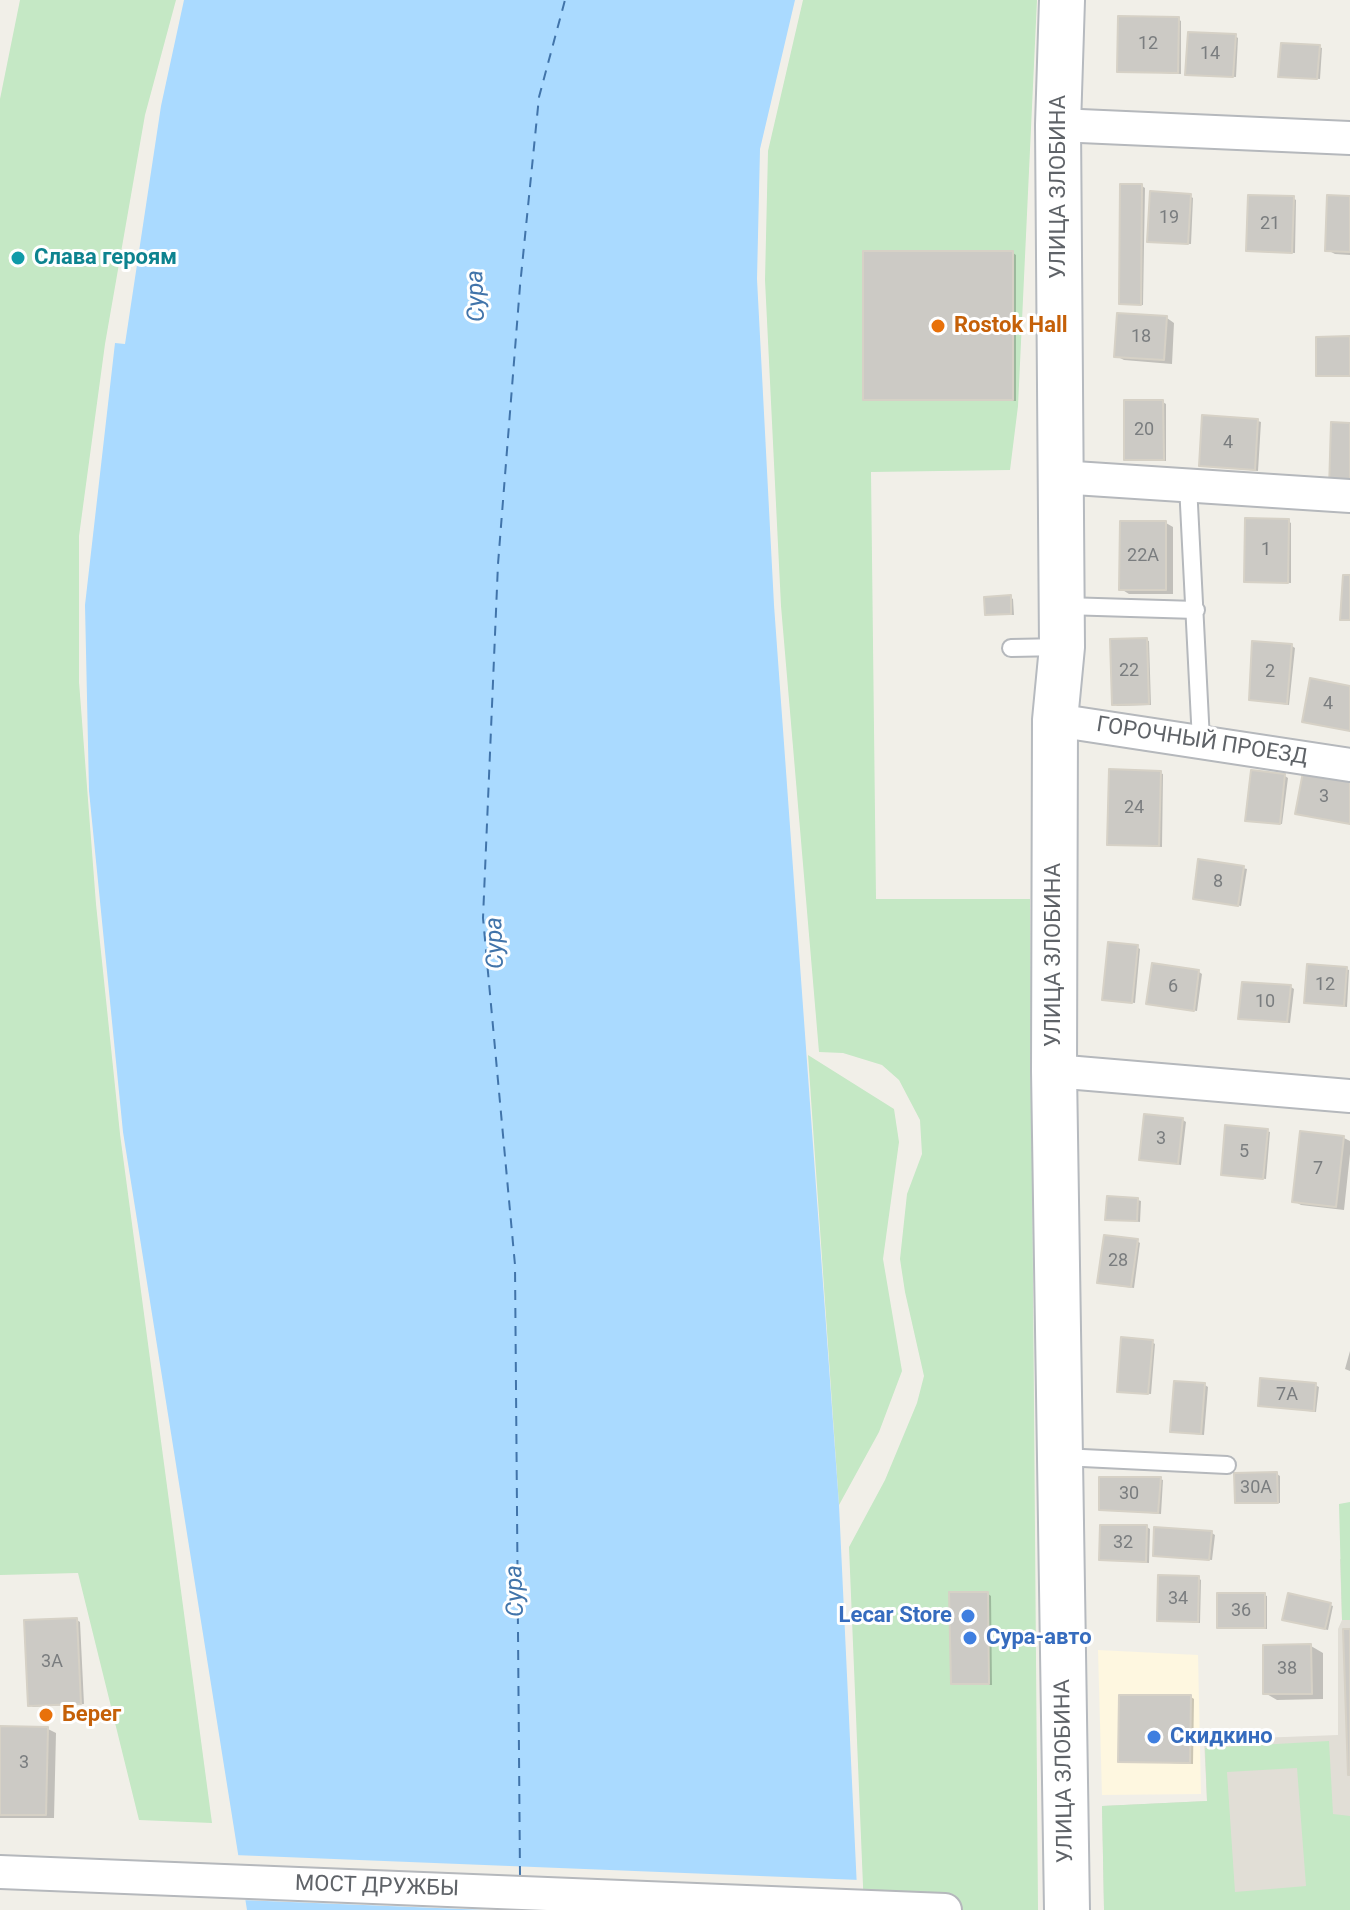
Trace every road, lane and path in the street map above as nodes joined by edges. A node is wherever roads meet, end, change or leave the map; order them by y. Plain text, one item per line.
1 (1062, 0) edge
2 (1058, 125) junction
3 (1350, 138) edge
4 (1059, 477) junction
5 (1188, 485) junction
6 (1350, 496) edge
7 (1196, 610) junction
8 (1061, 626) junction
9 (1011, 648) dead end
10 (1055, 720) junction
11 (1201, 741) junction
12 (1350, 765) edge
13 (1054, 1071) junction
14 (1350, 1096) edge
15 (1062, 1457) junction
16 (1227, 1465) dead end
17 (0, 1872) edge
18 (932, 1909) edge
19 (1067, 1910) edge

1 - 2 main road, УЛИЦА ЗЛОБИНА
2 - 3 street
2 - 4 main road, УЛИЦА ЗЛОБИНА
4 - 5 street
4 - 8 main road, УЛИЦА ЗЛОБИНА
5 - 6 street
5 - 7 lane
7 - 8 lane
7 - 11 lane
8 - 9 lane
8 - 10 main road, УЛИЦА ЗЛОБИНА
10 - 11 street, ГОРОЧНЫЙ ПРОЕЗД
10 - 13 main road, УЛИЦА ЗЛОБИНА
11 - 12 street, ГОРОЧНЫЙ ПРОЕЗД
13 - 14 street
13 - 15 main road, УЛИЦА ЗЛОБИНА
15 - 16 lane
15 - 19 main road, УЛИЦА ЗЛОБИНА
17 - 18 street, МОСТ ДРУЖБЫ

